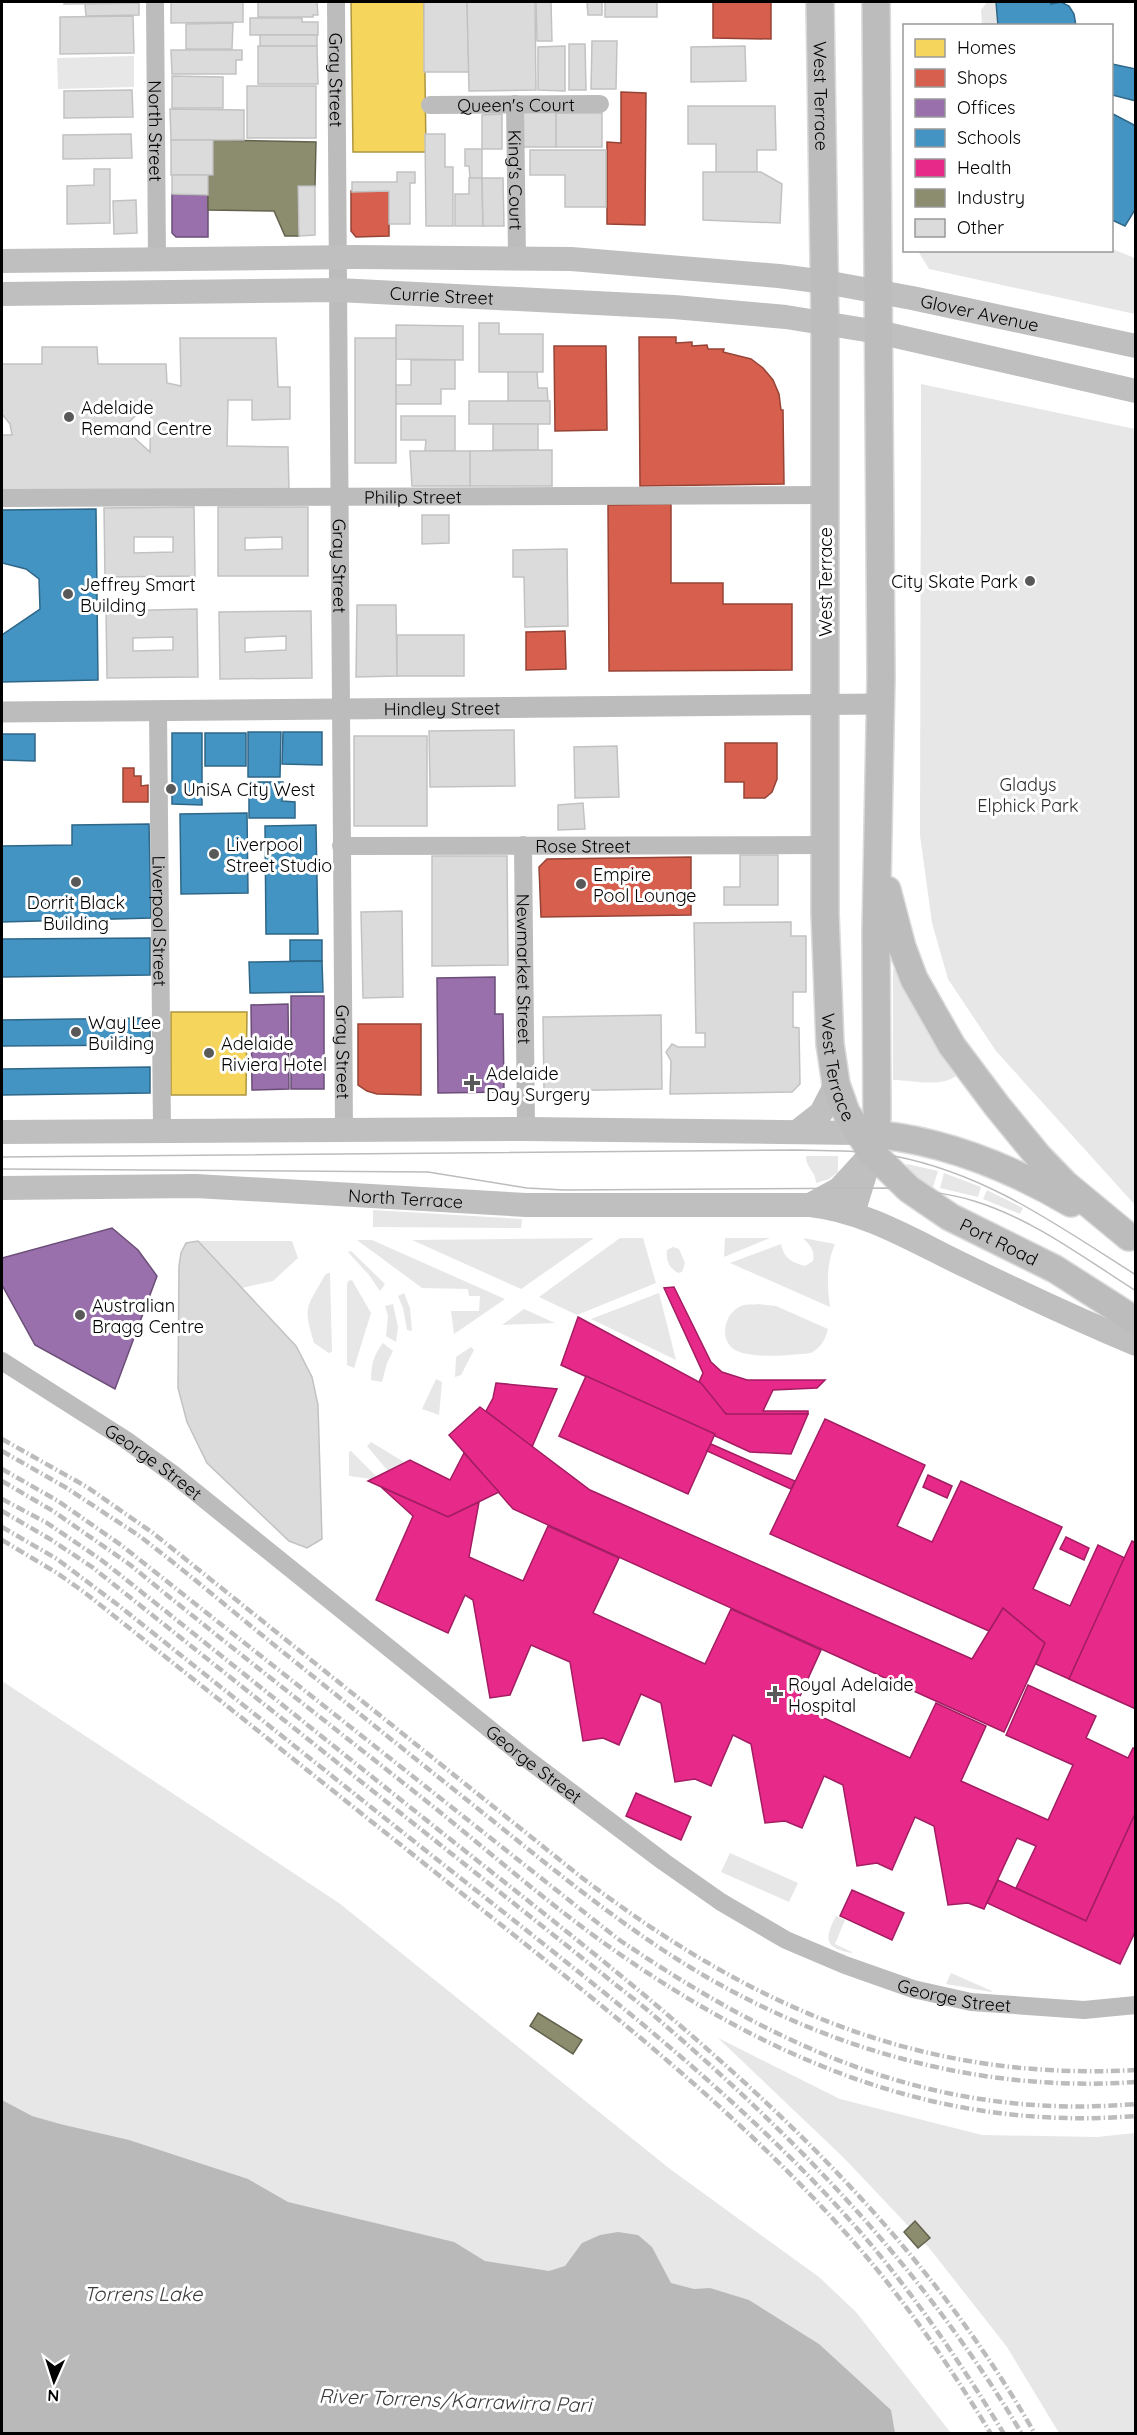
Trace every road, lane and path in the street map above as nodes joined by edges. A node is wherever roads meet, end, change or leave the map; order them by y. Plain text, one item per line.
1 (155, 2) edge
2 (336, 2) edge
3 (820, 2) edge
4 (876, 2) edge
5 (515, 104) junction
6 (600, 104) dead end
7 (430, 105) dead end
8 (337, 257) junction
9 (517, 258) junction
10 (157, 259) junction
11 (2, 261) edge
12 (825, 282) junction
13 (338, 290) junction
14 (878, 292) junction
15 (2, 294) edge
16 (825, 322) junction
17 (878, 332) junction
18 (1136, 346) edge
19 (1136, 392) edge
20 (825, 495) junction
21 (339, 496) junction
22 (2, 498) edge
23 (881, 704) junction
24 (825, 705) junction
25 (340, 709) junction
26 (158, 711) junction
27 (2, 712) edge
28 (879, 814) junction
29 (523, 845) junction
30 (825, 845) junction
31 (341, 846) junction
32 (836, 1084) junction
33 (344, 1130) junction
34 (526, 1130) junction
35 (162, 1131) junction
36 (798, 1131) junction
37 (2, 1132) edge
38 (869, 1140) junction
39 (2, 1188) edge
40 (810, 1205) junction
41 (853, 1213) junction
42 (1132, 1239) edge
43 (1136, 1321) edge
44 (1136, 1344) edge
45 (2, 1361) edge
46 (1136, 2005) edge

1 - 10 street, North Street
2 - 8 street, Gray Street
3 - 12 main road, West Terrace
4 - 14 main road, West Terrace
5 - 6 street, Queen's Court
5 - 7 street, Queen's Court
5 - 9 street, King's Court
8 - 9 main road, Currie Street
8 - 10 main road, Currie Street
8 - 13 street, Gray Street
9 - 12 main road, Currie Street
10 - 11 main road, Currie Street
12 - 14 main road, Glover Avenue
12 - 16 main road, West Terrace
13 - 15 main road, Currie Street
13 - 16 main road, Currie Street
13 - 21 street, Gray Street
14 - 17 main road, West Terrace
14 - 18 main road, Glover Avenue
16 - 17 main road, Currie Street
16 - 20 main road, West Terrace
17 - 19 main road
17 - 23 main road, West Terrace
20 - 21 street, Philip Street
20 - 24 main road, West Terrace
21 - 22 street, Philip Street
21 - 25 street, Gray Street
23 - 24 street, Hindley Street
23 - 28 main road, West Terrace
24 - 25 street, Hindley Street
24 - 30 main road, West Terrace
25 - 26 street, Hindley Street
25 - 31 street, Gray Street
26 - 27 street, Hindley Street
26 - 35 street, Liverpool Street
28 - 38 main road, West Terrace
28 - 42 main road
29 - 30 street, Rose Street
29 - 31 street, Rose Street
29 - 34 street, Newmarket Street
30 - 32 main road, West Terrace
31 - 33 street, Gray Street
32 - 36 main road
32 - 38 main road, West Terrace
33 - 34 main road
33 - 35 main road
34 - 36 main road
35 - 37 main road
36 - 38 main road
38 - 40 main road, North Terrace
38 - 41 main road, West Terrace
38 - 42 main road
38 - 43 main road, Port Road
39 - 40 main road, North Terrace
40 - 41 main road, North Terrace
41 - 44 main road, Port Road
45 - 46 street, George Street

